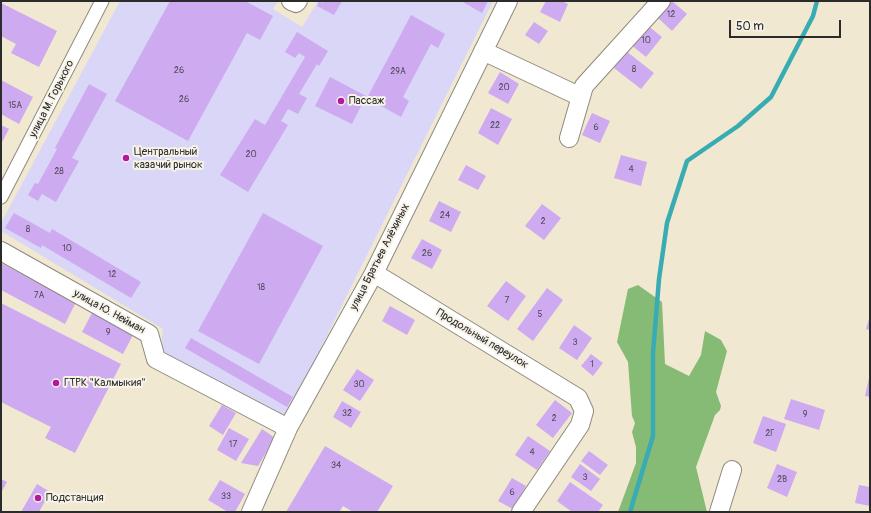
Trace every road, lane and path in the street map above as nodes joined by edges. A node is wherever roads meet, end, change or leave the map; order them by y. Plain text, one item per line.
1 (102, 1) edge
2 (508, 1) edge
3 (661, 1) edge
4 (483, 51) junction
5 (580, 97) junction
6 (569, 138) dead end
7 (1, 197) edge
8 (1, 251) edge
9 (374, 273) junction
10 (288, 428) junction
11 (732, 470) dead end
12 (251, 512) edge
13 (521, 512) edge
14 (719, 512) edge

1 - 7 street, улица М. Горького
2 - 4 street, улица Братьев Алёхиных
3 - 5 street
4 - 5 street
4 - 9 street, улица Братьев Алёхиных
5 - 6 street
8 - 10 street, улица Ю. Нейман
9 - 10 street, улица Братьев Алёхиных
9 - 13 street, Продольный переулок
10 - 12 street, улица Братьев Алёхиных
11 - 14 street

